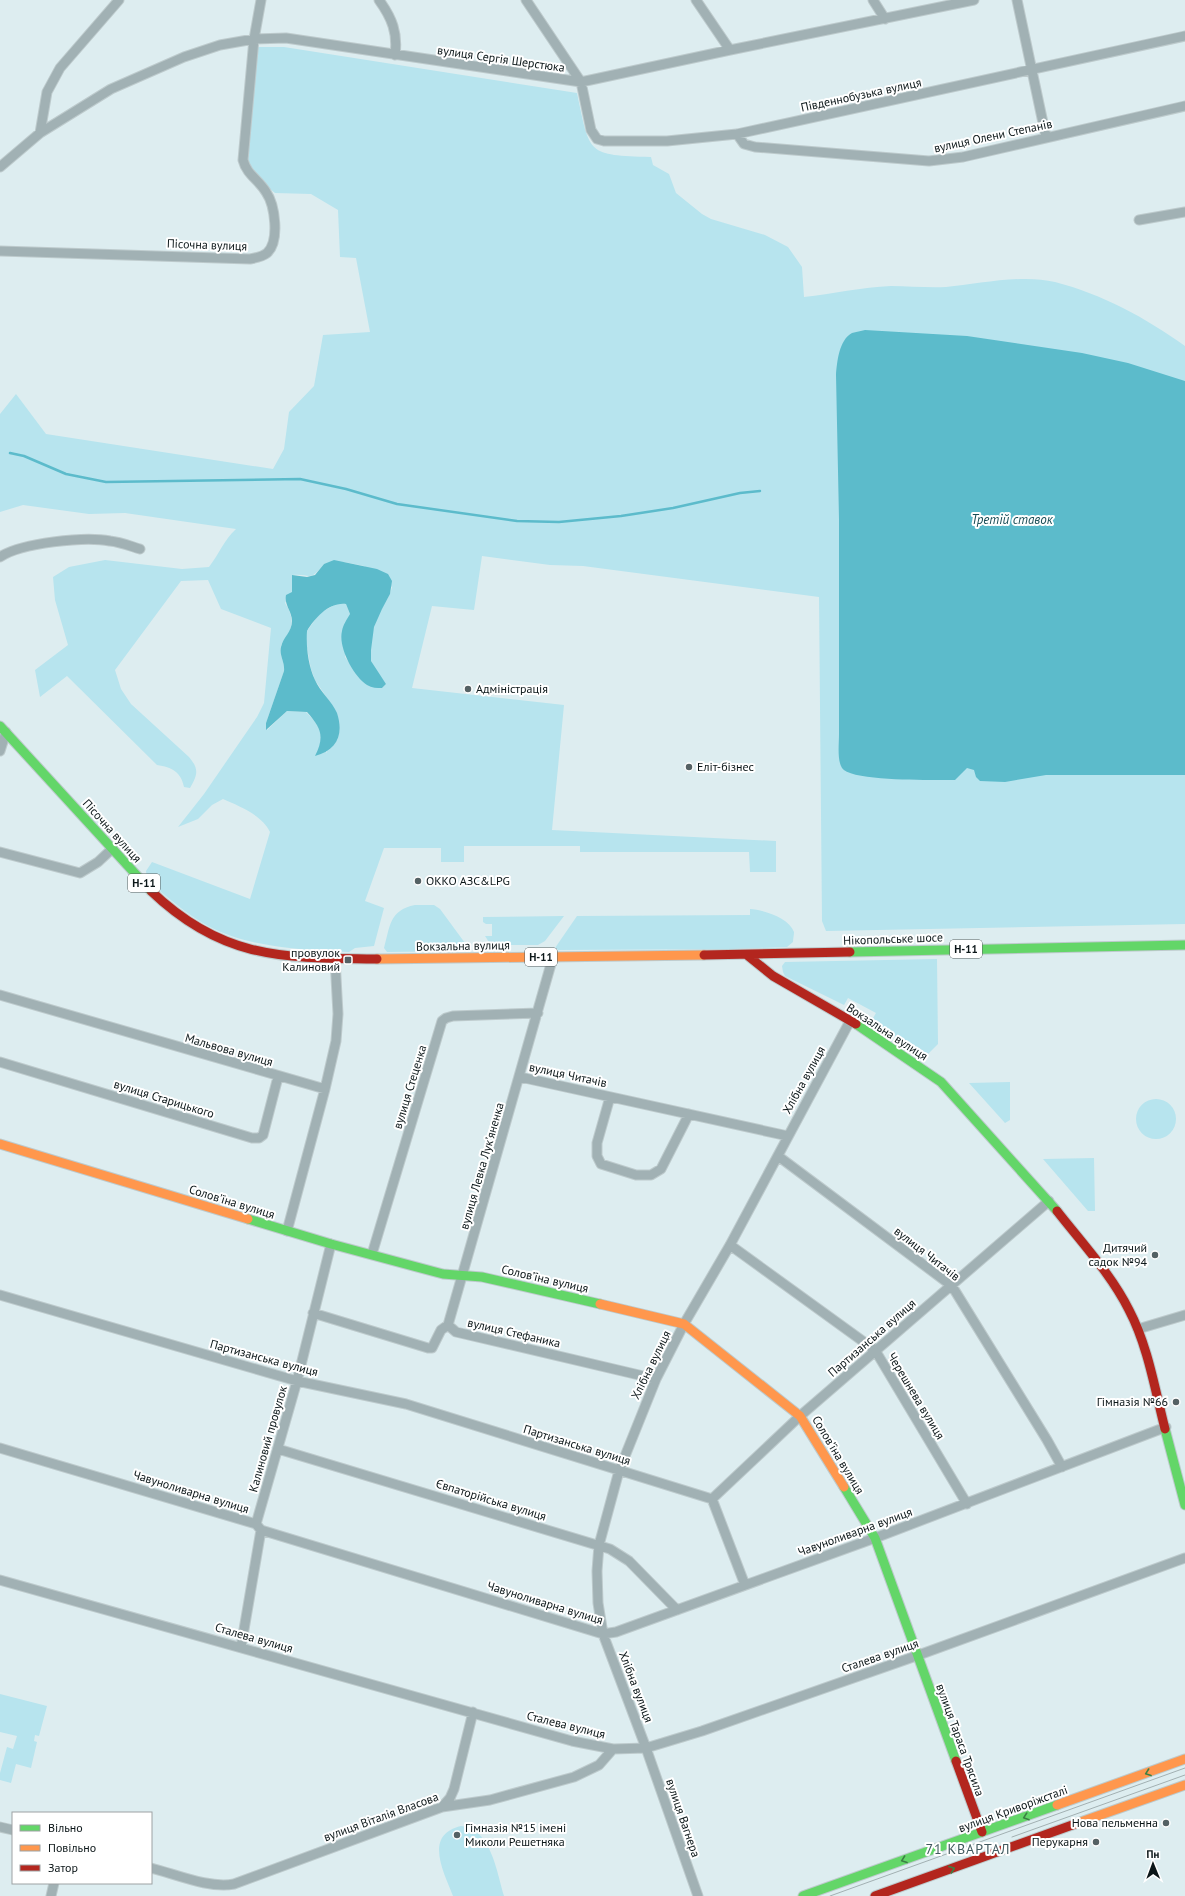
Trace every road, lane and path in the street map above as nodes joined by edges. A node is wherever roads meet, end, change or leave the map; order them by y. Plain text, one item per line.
1 (119, 0) edge
2 (261, 0) edge
3 (379, 0) edge
4 (526, 0) edge
5 (696, 0) edge
6 (873, 0) edge
7 (974, 0) edge
8 (1017, 0) edge
9 (946, 3) edge
10 (886, 19) junction
11 (1185, 36) edge
12 (254, 39) junction
13 (730, 50) junction
14 (396, 55) junction
15 (1033, 70) junction
16 (581, 82) junction
17 (1185, 106) edge
18 (40, 133) junction
19 (737, 134) junction
20 (1046, 137) junction
21 (0, 167) edge
22 (1185, 212) edge
23 (1139, 220) dead end
24 (0, 251) edge
25 (140, 549) dead end
26 (0, 557) edge
27 (3, 729) edge
28 (0, 750) edge
29 (113, 848) junction
30 (0, 852) edge
31 (1185, 945) edge
32 (747, 956) junction
33 (553, 957) junction
34 (335, 959) junction
35 (0, 995) edge
36 (538, 1013) junction
37 (850, 1021) junction
38 (0, 1062) edge
39 (278, 1077) junction
40 (520, 1077) junction
41 (325, 1089) junction
42 (610, 1097) junction
43 (689, 1114) junction
44 (788, 1136) junction
45 (0, 1144) edge
46 (778, 1156) junction
47 (1049, 1201) junction
48 (287, 1231) junction
49 (331, 1244) junction
50 (730, 1245) junction
51 (372, 1254) junction
52 (462, 1275) junction
53 (952, 1286) junction
54 (0, 1295) edge
55 (313, 1313) junction
56 (1185, 1315) edge
57 (684, 1324) junction
58 (448, 1325) junction
59 (1138, 1329) junction
60 (875, 1350) junction
61 (656, 1379) junction
62 (297, 1381) junction
63 (800, 1416) junction
64 (1166, 1427) junction
65 (0, 1448) edge
66 (278, 1449) junction
67 (1062, 1467) junction
68 (619, 1471) junction
69 (712, 1499) junction
70 (967, 1504) junction
71 (1185, 1505) edge
72 (259, 1527) junction
73 (875, 1538) junction
74 (599, 1545) junction
75 (1185, 1558) edge
76 (0, 1580) edge
77 (745, 1585) junction
78 (677, 1610) junction
79 (603, 1634) junction
80 (241, 1647) junction
81 (916, 1656) junction
82 (473, 1712) junction
83 (646, 1748) junction
84 (613, 1749) junction
85 (1185, 1759) edge
86 (1185, 1785) edge
87 (442, 1807) junction
88 (0, 1827) edge
89 (12, 1830) edge
90 (982, 1832) junction
91 (152, 1868) edge
92 (54, 1884) edge
93 (51, 1896) edge
94 (698, 1896) edge
95 (803, 1896) edge
96 (876, 1896) edge

1 - 18 street
2 - 12 street, Пісочна вулиця
3 - 14 street
4 - 16 street
5 - 13 street
6 - 10 street
7 - 9 street, вулиця Сергія Шерстюка
8 - 15 street
9 - 10 street, вулиця Сергія Шерстюка
10 - 13 street, вулиця Сергія Шерстюка
11 - 15 street, Південнобузька вулиця
12 - 14 street, вулиця Сергія Шерстюка
12 - 18 street, вулиця Сергія Шерстюка
12 - 24 street, Пісочна вулиця
13 - 16 street, вулиця Сергія Шерстюка
14 - 16 street, вулиця Сергія Шерстюка
15 - 19 street, Південнобузька вулиця
15 - 20 street
16 - 19 street, Південнобузька вулиця
17 - 20 street, вулиця Олени Степанів
18 - 21 street, вулиця Сергія Шерстюка
19 - 20 street, вулиця Олени Степанів
22 - 23 street
25 - 26 street
27 - 28 street
27 - 29 street, Пісочна вулиця / Н-11
29 - 30 street
29 - 34 street, Пісочна вулиця / Н-11
31 - 32 street, Нікопольське шосе / Н-11
32 - 33 street, Вокзальна вулиця / Н-11
32 - 37 street, Вокзальна вулиця
33 - 34 street, Вокзальна вулиця / Н-11
33 - 36 street, вулиця Левка Лукʼяненка
34 - 41 street
35 - 39 street, Мальвова вулиця
36 - 40 street, вулиця Левка Лукʼяненка
36 - 51 street, вулиця Стеценка
37 - 44 street, Хлібна вулиця
37 - 47 street, Вокзальна вулиця
38 - 39 street, вулиця Старицького
39 - 41 street, Мальвова вулиця
40 - 42 street, вулиця Читачів
40 - 52 street, вулиця Левка Лукʼяненка
41 - 48 street
42 - 43 street, вулиця Читачів
42 - 43 street, вулиця Читачів
43 - 44 street, вулиця Читачів
44 - 46 street, Хлібна вулиця
45 - 48 street, Соловʼїна вулиця
46 - 50 street, Хлібна вулиця
46 - 53 street, вулиця Читачів
47 - 53 street, Партизанська вулиця
47 - 59 street, Вокзальна вулиця
48 - 49 street, Соловʼїна вулиця
49 - 51 street, Соловʼїна вулиця
49 - 55 street, Калиновий провулок
50 - 57 street, Хлібна вулиця
50 - 60 street, Черешнева вулиця
51 - 52 street, Соловʼїна вулиця
52 - 57 street, Соловʼїна вулиця
52 - 58 street, вулиця Левка Лукʼяненка
53 - 60 street, Партизанська вулиця
53 - 67 street, вулиця Читачів
54 - 62 street, Партизанська вулиця
55 - 58 street
55 - 62 street, Калиновий провулок
56 - 59 street
57 - 61 street, Хлібна вулиця
57 - 63 street, Соловʼїна вулиця
58 - 61 street, вулиця Стефаника
59 - 64 street, Вокзальна вулиця
60 - 63 street, Партизанська вулиця
60 - 70 street, Черешнева вулиця
61 - 68 street, Хлібна вулиця
62 - 66 street, Калиновий провулок
62 - 68 street, Партизанська вулиця
63 - 69 street, Партизанська вулиця
63 - 73 street, Соловʼїна вулиця
64 - 67 street, Чавуноливарна вулиця
64 - 71 street, Вокзальна вулиця
65 - 72 street, Чавуноливарна вулиця
66 - 72 street, Калиновий провулок
66 - 74 street, Євпаторійська вулиця
67 - 70 street, Чавуноливарна вулиця
68 - 69 street, Партизанська вулиця
68 - 74 street, Хлібна вулиця
69 - 77 street
70 - 73 street, Чавуноливарна вулиця
72 - 79 street, Чавуноливарна вулиця
72 - 80 street, Калиновий провулок
73 - 77 street, Чавуноливарна вулиця
73 - 81 street, Соловʼїна вулиця
74 - 78 street, Євпаторійська вулиця
74 - 79 street, Хлібна вулиця
75 - 81 street, Сталева вулиця
76 - 80 street, Сталева вулиця
77 - 78 street, Чавуноливарна вулиця
78 - 79 street, Чавуноливарна вулиця
79 - 83 street, Хлібна вулиця
80 - 82 street, Сталева вулиця
81 - 83 street, Сталева вулиця
81 - 90 street, вулиця Тараса Трясила
82 - 84 street, Сталева вулиця
82 - 87 street
83 - 84 street, Сталева вулиця
83 - 94 street, вулиця Вагнера
84 - 87 street, вулиця Віталія Власова
85 -> 90 street, вулиця Криворіжсталі
96 -> 86 street
87 - 91 street, вулиця Віталія Власова
88 - 89 street
90 -> 95 street, вулиця Криворіжсталі
92 - 93 street

